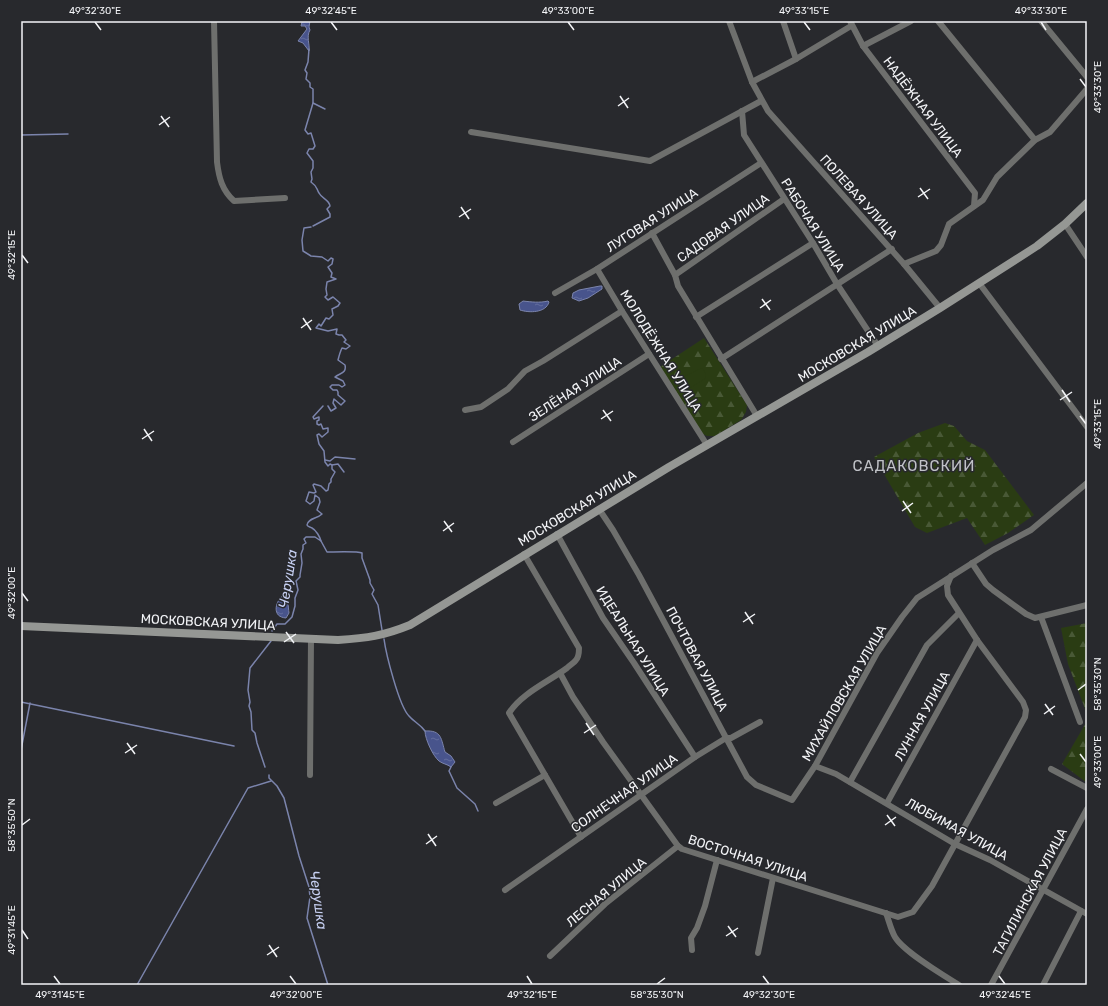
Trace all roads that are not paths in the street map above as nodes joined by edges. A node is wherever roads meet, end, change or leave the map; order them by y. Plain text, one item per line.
1 (214, 21) edge
2 (729, 21) edge
3 (784, 21) edge
4 (911, 21) edge
5 (938, 21) edge
6 (1041, 21) edge
7 (851, 24) edge
8 (863, 46) junction
9 (796, 60) junction
10 (1087, 77) edge
11 (752, 82) junction
12 (1087, 89) edge
13 (761, 101) junction
14 (742, 111) junction
15 (471, 132) dead end
16 (1035, 140) junction
17 (761, 163) junction
18 (285, 198) dead end
19 (784, 199) junction
20 (1087, 203) edge
21 (974, 206) junction
22 (1065, 224) junction
23 (652, 233) junction
24 (813, 243) junction
25 (892, 249) junction
26 (1087, 257) edge
27 (904, 264) junction
28 (597, 269) junction
29 (675, 275) junction
30 (837, 284) junction
31 (979, 284) junction
32 (555, 293) dead end
33 (940, 308) junction
34 (622, 311) junction
35 (696, 317) junction
36 (878, 346) junction
37 (649, 354) junction
38 (721, 359) junction
39 (465, 410) dead end
40 (756, 416) junction
41 (1087, 428) edge
42 (513, 442) dead end
43 (707, 445) junction
44 (1087, 483) edge
45 (599, 509) junction
46 (557, 534) junction
47 (524, 554) junction
48 (972, 563) junction
49 (951, 576) junction
50 (1087, 605) edge
51 (959, 613) junction
52 (1041, 617) junction
53 (21, 626) edge
54 (311, 638) junction
55 (977, 640) junction
56 (560, 673) junction
57 (760, 722) dead end
58 (1080, 722) dead end
59 (726, 738) junction
60 (695, 757) junction
61 (815, 766) junction
62 (1051, 769) dead end
63 (310, 775) dead end
64 (545, 775) junction
65 (850, 782) junction
66 (1087, 788) edge
67 (641, 794) junction
68 (792, 800) joint
69 (496, 803) dead end
70 (886, 803) junction
71 (1087, 809) edge
72 (581, 837) junction
73 (955, 844) junction
74 (678, 846) junction
75 (717, 860) junction
76 (773, 878) junction
77 (505, 890) dead end
78 (1044, 890) junction
79 (1085, 911) edge
80 (886, 913) junction
81 (692, 950) dead end
82 (758, 953) dead end
83 (550, 956) dead end
84 (959, 985) edge
85 (992, 985) edge
86 (1043, 985) edge

1 - 18 street
2 - 11 street, ПОЛЕВАЯ УЛИЦА
3 - 9 street
4 - 8 street
5 - 16 street
6 - 10 street
7 - 8 street, НАДЁЖНАЯ УЛИЦА
7 - 9 street
8 - 21 street, НАДЁЖНАЯ УЛИЦА
9 - 11 street
11 - 13 street, ПОЛЕВАЯ УЛИЦА
12 - 16 street
13 - 14 street
13 - 25 street, ПОЛЕВАЯ УЛИЦА
14 - 15 street
14 - 17 street, РАБОЧАЯ УЛИЦА
16 - 21 street
17 - 19 street, РАБОЧАЯ УЛИЦА
17 - 23 street, ЛУГОВАЯ УЛИЦА
19 - 24 street, РАБОЧАЯ УЛИЦА
19 - 29 street, САДОВАЯ УЛИЦА
20 - 22 main road, МОСКОВСКАЯ УЛИЦА
21 - 27 street
22 - 26 street
22 - 31 main road, МОСКОВСКАЯ УЛИЦА
23 - 28 street, ЛУГОВАЯ УЛИЦА
23 - 29 street
24 - 30 street, РАБОЧАЯ УЛИЦА
24 - 35 street
25 - 27 street, ПОЛЕВАЯ УЛИЦА
25 - 30 street
27 - 33 street, ПОЛЕВАЯ УЛИЦА
28 - 32 street, ЛУГОВАЯ УЛИЦА
28 - 34 street, МОЛОДЁЖНАЯ УЛИЦА
29 - 35 street
30 - 36 street, РАБОЧАЯ УЛИЦА
30 - 38 street
31 - 33 main road, МОСКОВСКАЯ УЛИЦА
31 - 41 street
33 - 36 main road, МОСКОВСКАЯ УЛИЦА
34 - 37 street, МОЛОДЁЖНАЯ УЛИЦА
34 - 39 street
35 - 38 street
36 - 40 main road, МОСКОВСКАЯ УЛИЦА
37 - 42 street, ЗЕЛЁНАЯ УЛИЦА
37 - 43 street, МОЛОДЁЖНАЯ УЛИЦА
38 - 40 street
40 - 43 main road, МОСКОВСКАЯ УЛИЦА
43 - 45 main road, МОСКОВСКАЯ УЛИЦА
44 - 48 street, МИХАЙЛОВСКАЯ УЛИЦА
45 - 46 main road, МОСКОВСКАЯ УЛИЦА
45 - 59 street, ПОЧТОВАЯ УЛИЦА
46 - 47 main road, МОСКОВСКАЯ УЛИЦА
46 - 60 street, ИДЕАЛЬНАЯ УЛИЦА
47 - 54 main road, МОСКОВСКАЯ УЛИЦА
47 - 56 street
48 - 49 street, МИХАЙЛОВСКАЯ УЛИЦА
48 - 52 street
49 - 51 street
49 - 61 street, МИХАЙЛОВСКАЯ УЛИЦА
50 - 52 street
51 - 55 street
51 - 65 street
52 - 58 street
53 - 54 main road, МОСКОВСКАЯ УЛИЦА
54 - 63 street
55 - 70 street, ЛУННАЯ УЛИЦА
55 - 73 street
56 - 64 street
56 - 67 street, ВОСТОЧНАЯ УЛИЦА
57 - 59 street, СОЛНЕЧНАЯ УЛИЦА
59 - 60 street, СОЛНЕЧНАЯ УЛИЦА
59 - 68 street, ПОЧТОВАЯ УЛИЦА
60 - 67 street, СОЛНЕЧНАЯ УЛИЦА
61 - 65 street, ЛЮБИМАЯ УЛИЦА
61 - 68 street, МИХАЙЛОВСКАЯ УЛИЦА
62 - 66 street
64 - 69 street
64 - 72 street
65 - 70 street, ЛЮБИМАЯ УЛИЦА
67 - 72 street, СОЛНЕЧНАЯ УЛИЦА
67 - 74 street, ВОСТОЧНАЯ УЛИЦА
70 - 73 street, ЛЮБИМАЯ УЛИЦА
71 - 78 street, ТАГИЛИНСКАЯ УЛИЦА
72 - 77 street, СОЛНЕЧНАЯ УЛИЦА
73 - 78 street, ЛЮБИМАЯ УЛИЦА
73 - 80 street, ВОСТОЧНАЯ УЛИЦА
74 - 75 street, ВОСТОЧНАЯ УЛИЦА
74 - 83 street, ЛЕСНАЯ УЛИЦА
75 - 76 street, ВОСТОЧНАЯ УЛИЦА
75 - 81 street
76 - 80 street, ВОСТОЧНАЯ УЛИЦА
76 - 82 street
78 - 79 street, ЛЮБИМАЯ УЛИЦА
78 - 85 street, ТАГИЛИНСКАЯ УЛИЦА
79 - 86 street
80 - 84 street

